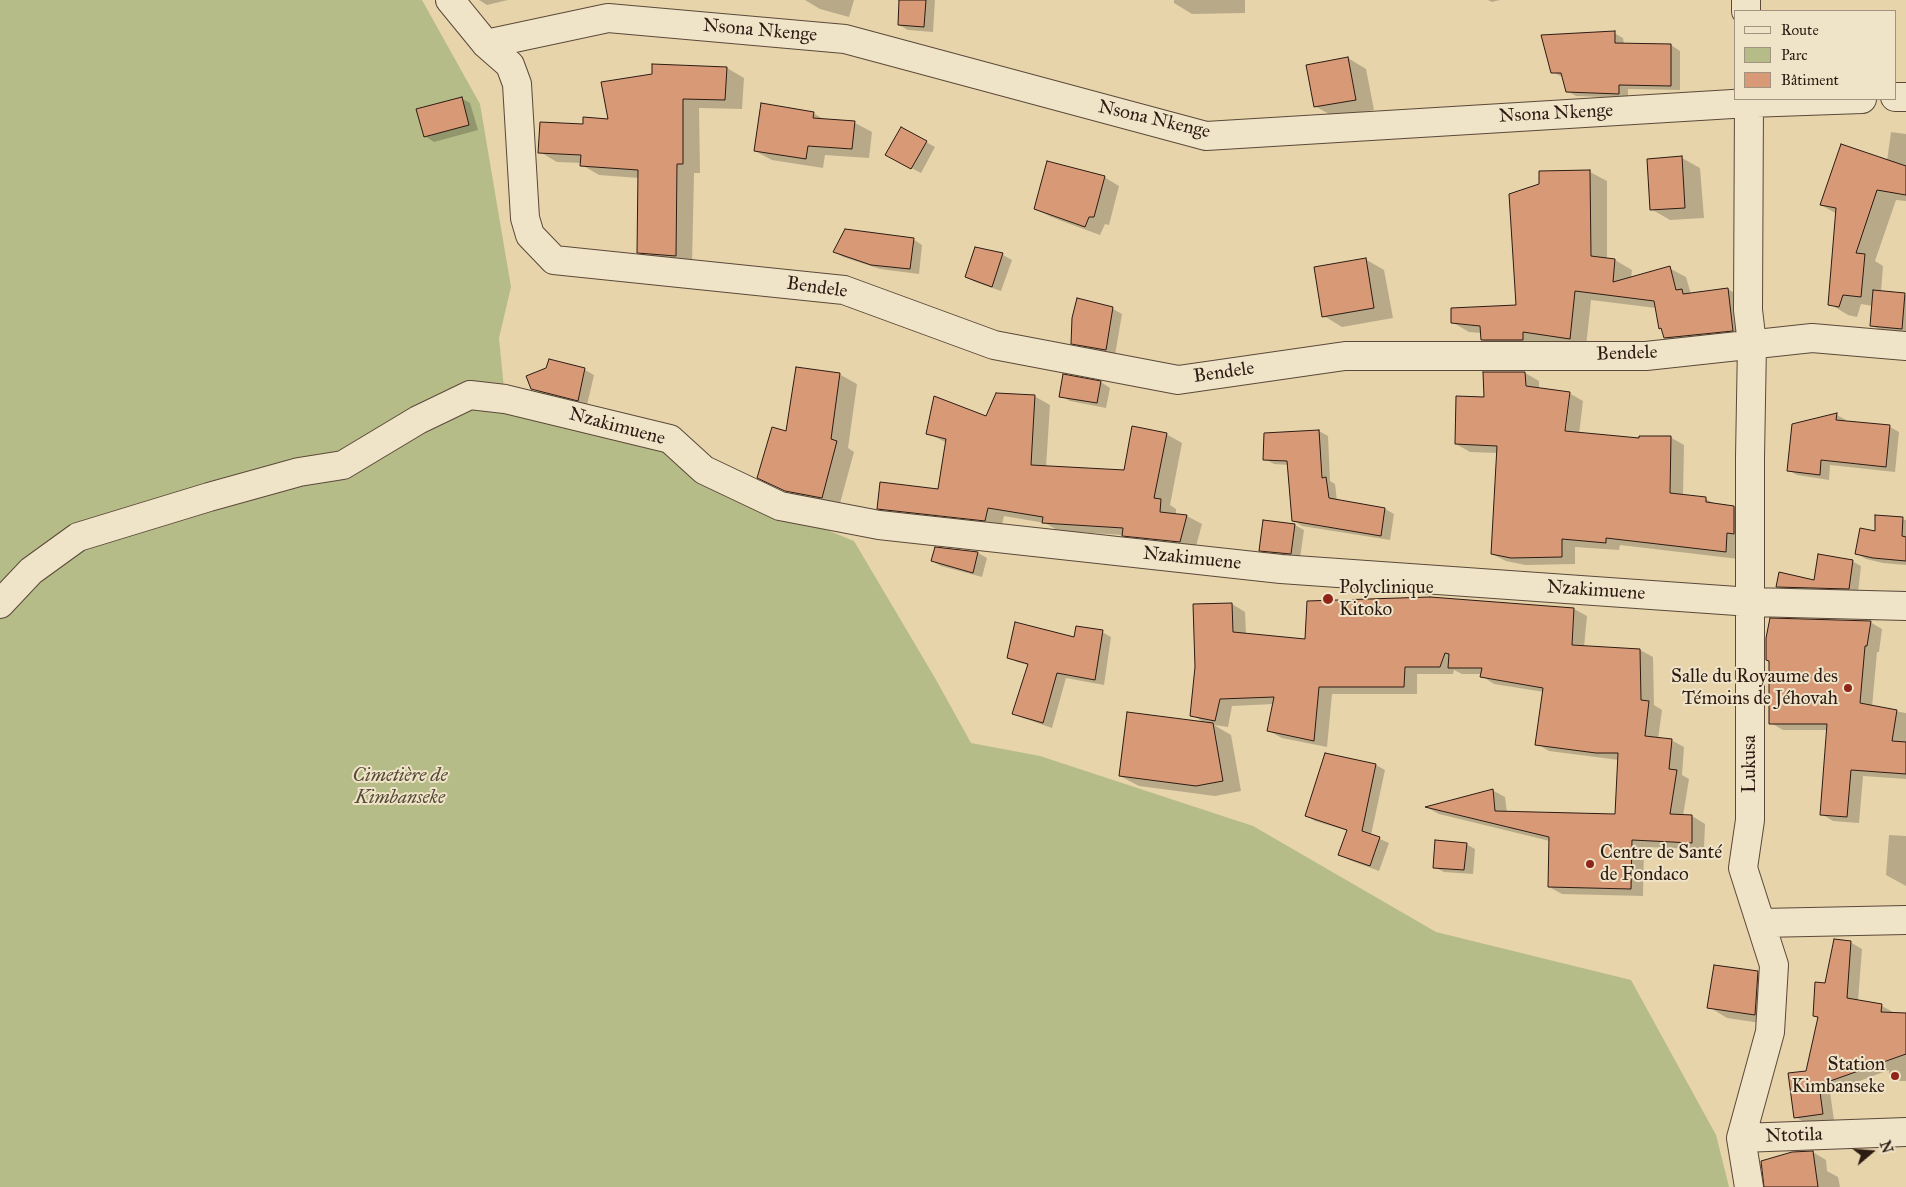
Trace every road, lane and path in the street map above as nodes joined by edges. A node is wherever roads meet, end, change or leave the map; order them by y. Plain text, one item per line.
1 (450, 0) edge
2 (486, 44) junction
3 (1806, 100) edge
4 (1749, 101) edge
5 (1752, 344) junction
6 (1906, 346) edge
7 (1751, 602) junction
8 (0, 604) edge
9 (1906, 606) edge
10 (1906, 920) edge
11 (1761, 923) junction
12 (1906, 1132) edge
13 (1741, 1138) junction
14 (1749, 1187) edge

1 - 2 street
2 - 4 street, Nsona Nkenge
2 - 5 street, Bendele
3 - 4 street, Nsona Nkenge
4 - 5 street, Lukusa
5 - 6 street, Bendele
5 - 7 street, Lukusa
7 - 8 street, Nzakimuene
7 - 9 street, Nzakimuene
7 - 11 street, Lukusa
10 - 11 street
11 - 13 street, Lukusa
12 - 13 street, Ntotila
13 - 14 street

